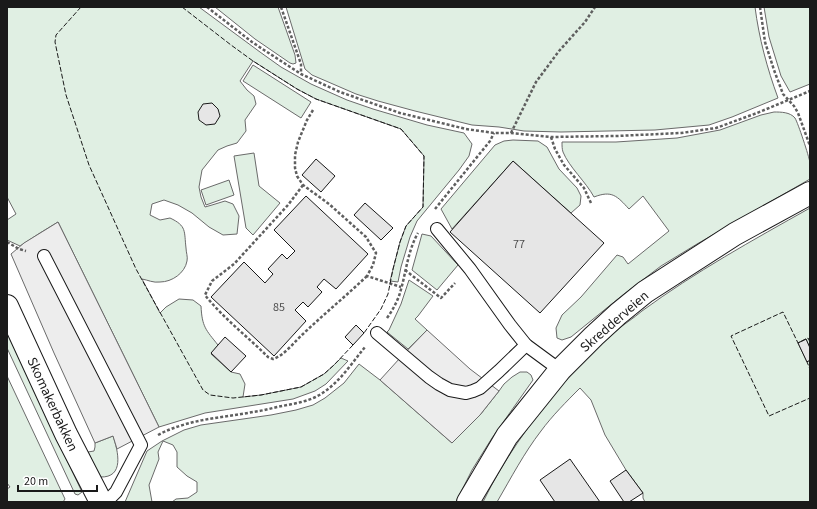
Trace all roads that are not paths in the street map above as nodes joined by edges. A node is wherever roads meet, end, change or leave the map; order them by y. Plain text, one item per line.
1 (810, 193) edge
2 (437, 229) dead end
3 (44, 256) dead end
4 (7, 306) edge
5 (377, 333) road end
6 (526, 345) junction
7 (560, 370) junction
8 (100, 502) edge
9 (105, 502) edge
10 (468, 502) edge

1 - 7 street, Skredderveien
2 - 6 lane
3 - 9 lane
4 - 8 street, Skomakerbakken
5 - 6 lane
6 - 7 lane
7 - 10 street, Skredderveien

